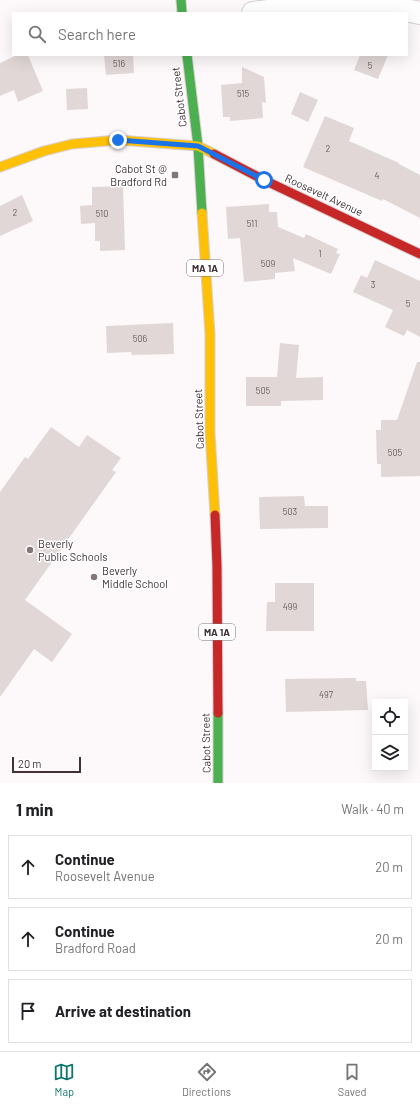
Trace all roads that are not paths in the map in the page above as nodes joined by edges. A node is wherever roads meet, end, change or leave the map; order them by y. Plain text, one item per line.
1 (181, 0) edge
2 (182, 12) edge
3 (261, 12) edge
4 (420, 14) edge
5 (187, 56) edge
6 (198, 146) junction
7 (0, 167) edge
8 (420, 254) edge
9 (218, 783) edge

1 - 2 main road
3 - 4 street
5 - 6 main road, Cabot Street / MA 1A
6 - 7 main road
6 - 8 main road, Roosevelt Avenue
6 - 9 main road, Cabot Street / MA 1A

